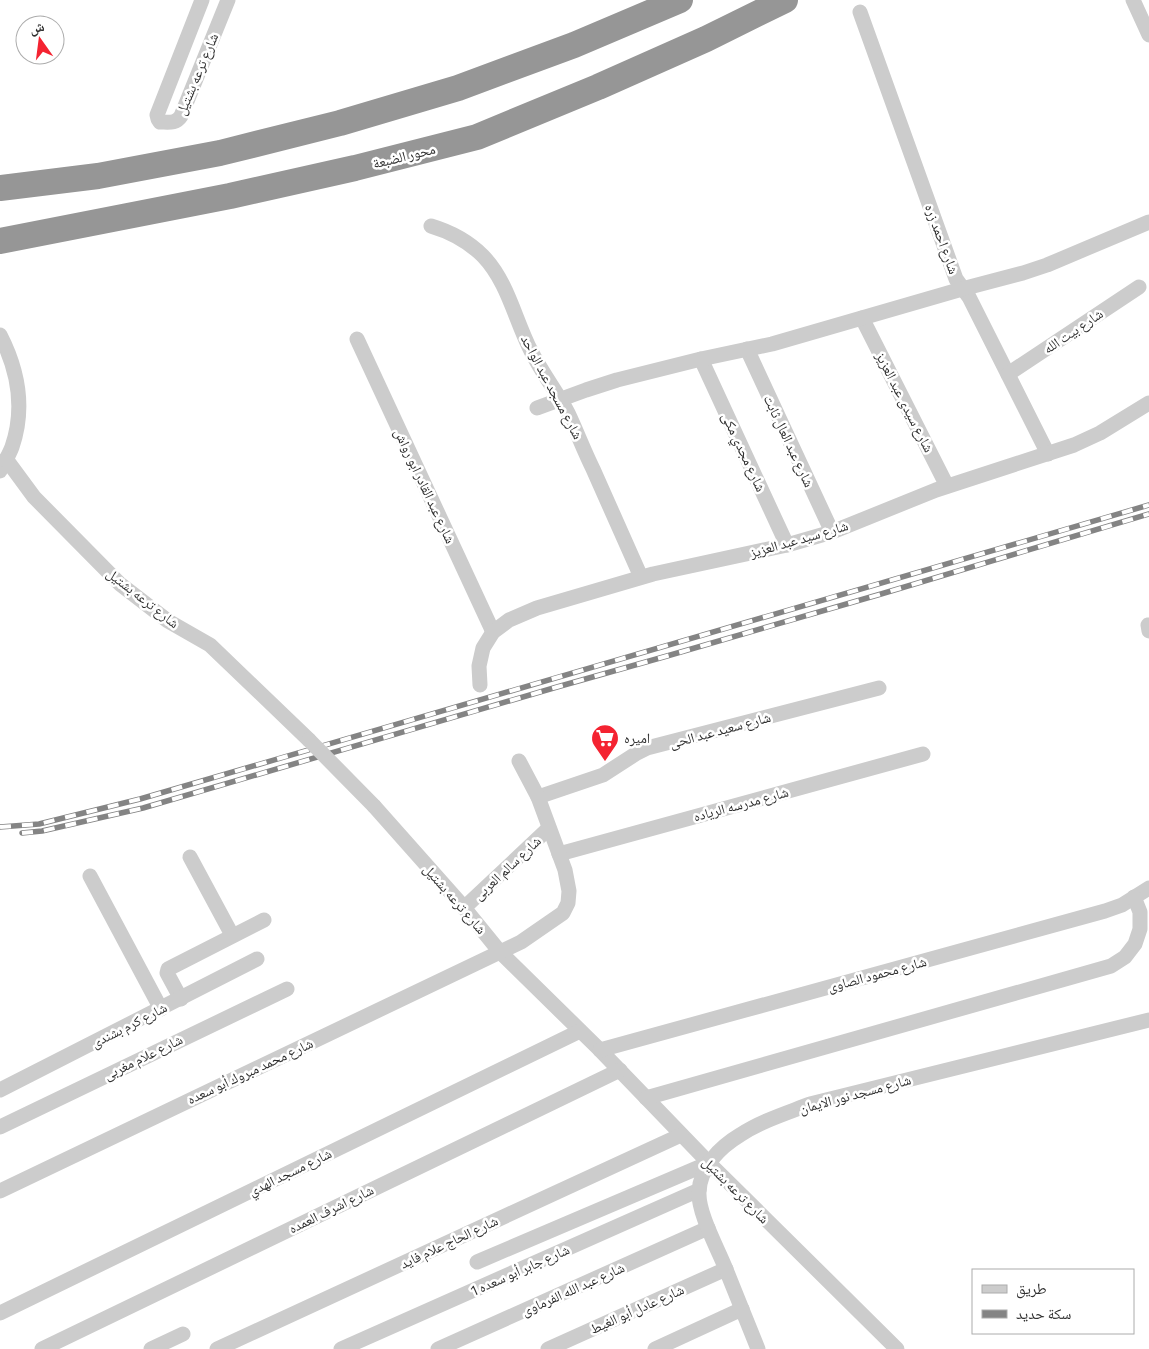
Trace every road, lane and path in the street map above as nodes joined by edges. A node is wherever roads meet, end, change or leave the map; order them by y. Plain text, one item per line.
1 (202, 0) edge
2 (228, 0) edge
3 (680, 0) edge
4 (785, 0) edge
5 (1133, 0) edge
6 (860, 12) dead end
7 (1149, 35) edge
8 (0, 188) edge
9 (1149, 222) edge
10 (431, 226) dead end
11 (0, 241) edge
12 (1139, 288) dead end
13 (962, 289) junction
14 (862, 318) junction
15 (0, 335) edge
16 (357, 339) dead end
17 (746, 349) junction
18 (701, 359) junction
19 (1008, 374) junction
20 (560, 400) junction
21 (1149, 403) edge
22 (537, 408) dead end
23 (1048, 454) junction
24 (3, 465) edge
25 (948, 486) junction
26 (832, 532) junction
27 (787, 545) junction
28 (641, 577) junction
29 (493, 632) junction
30 (480, 685) dead end
31 (880, 688) dead end
32 (923, 754) dead end
33 (519, 761) dead end
34 (538, 798) junction
35 (549, 828) junction
36 (559, 854) junction
37 (190, 857) dead end
38 (90, 876) dead end
39 (1149, 888) edge
40 (1134, 897) junction
41 (464, 908) junction
42 (264, 920) dead end
43 (232, 935) junction
44 (500, 952) junction
45 (257, 960) dead end
46 (287, 989) dead end
47 (181, 999) junction
48 (161, 1009) junction
49 (1149, 1020) edge
50 (580, 1031) junction
51 (600, 1050) junction
52 (620, 1070) junction
53 (0, 1090) edge
54 (646, 1098) junction
55 (0, 1127) edge
56 (681, 1134) junction
57 (709, 1163) junction
58 (699, 1190) junction
59 (0, 1191) edge
60 (708, 1228) junction
61 (477, 1262) dead end
62 (726, 1269) junction
63 (742, 1309) junction
64 (0, 1313) edge
65 (183, 1334) dead end
66 (42, 1349) edge
67 (151, 1349) edge
68 (218, 1349) edge
69 (341, 1349) edge
70 (438, 1349) edge
71 (548, 1349) edge
72 (655, 1349) edge
73 (758, 1349) edge
74 (897, 1349) edge

1 - 2 street, شارع ترعه بشتيل
3 - 8 highway
4 - 11 highway, محور الضبعة
5 - 7 street
6 - 13 street, شارع احمد زره
9 - 13 street
10 - 20 street, شارع مسجد عبد الواحد
12 - 19 street, شارع بيت الله
13 - 14 street
13 - 19 street, شارع احمد زره
14 - 17 street
14 - 25 street, شارع سيدى عبد العزيز
15 - 24 street
16 - 29 street, شارع عبد القادر ابو رواش
17 - 18 street
17 - 26 street, شارع عبد العال ثابت
18 - 20 street
18 - 27 street, شارع مجدي مكى
19 - 23 street, شارع احمد زره
20 - 22 street
20 - 28 street, شارع مسجد عبد الواحد
21 - 23 street, شارع سيد عبد العزيز
23 - 25 street, شارع سيد عبد العزيز
24 - 41 street, شارع ترعه بشتيل, bridge
25 - 26 street, شارع سيد عبد العزيز
26 - 27 street, شارع سيد عبد العزيز
27 - 28 street, شارع سيد عبد العزيز
28 - 29 street, شارع سيد عبد العزيز
29 - 30 street
31 - 34 street, شارع سعيد عبد الحى
32 - 36 street, شارع مدرسه الرياده
33 - 34 street
34 - 35 street
35 - 36 street
35 - 41 street, شارع سالم العربى
36 - 44 street
37 - 43 street
38 - 48 street
39 - 40 street, شارع محمود الصاوى
40 - 51 street, شارع محمود الصاوى
40 - 54 street
41 - 44 street, شارع ترعه بشتيل
42 - 43 street
43 - 47 street
44 - 50 street, شارع ترعه بشتيل
44 - 59 street, شارع محمد مبروك أبو سعده
45 - 47 street, شارع كرم بشندى
46 - 55 street, شارع علام مغربى
47 - 48 street, شارع كرم بشندى
48 - 53 street, شارع كرم بشندى
49 - 57 street, شارع مسجد نور الايمان
50 - 51 street, شارع ترعه بشتيل
50 - 64 street, شارع مسجد الهدي
51 - 52 street, شارع ترعه بشتيل
52 - 54 street, شارع ترعه بشتيل
52 - 66 street, شارع اشرف العمده
54 - 56 street, شارع ترعه بشتيل
56 - 57 street, شارع ترعه بشتيل
56 - 68 street, شارع الحاج علام فايد
57 - 58 street, شارع مسجد نور الايمان
57 - 61 street
57 - 74 street, شارع ترعه بشتيل
58 - 60 street
58 - 69 street, شارع جابر أبو سعده 1
60 - 62 street
60 - 70 street, شارع عبد الله الفرماوى
62 - 63 street
62 - 71 street, شارع عادل أبو الغيط
63 - 72 street
63 - 73 street
65 - 67 street

